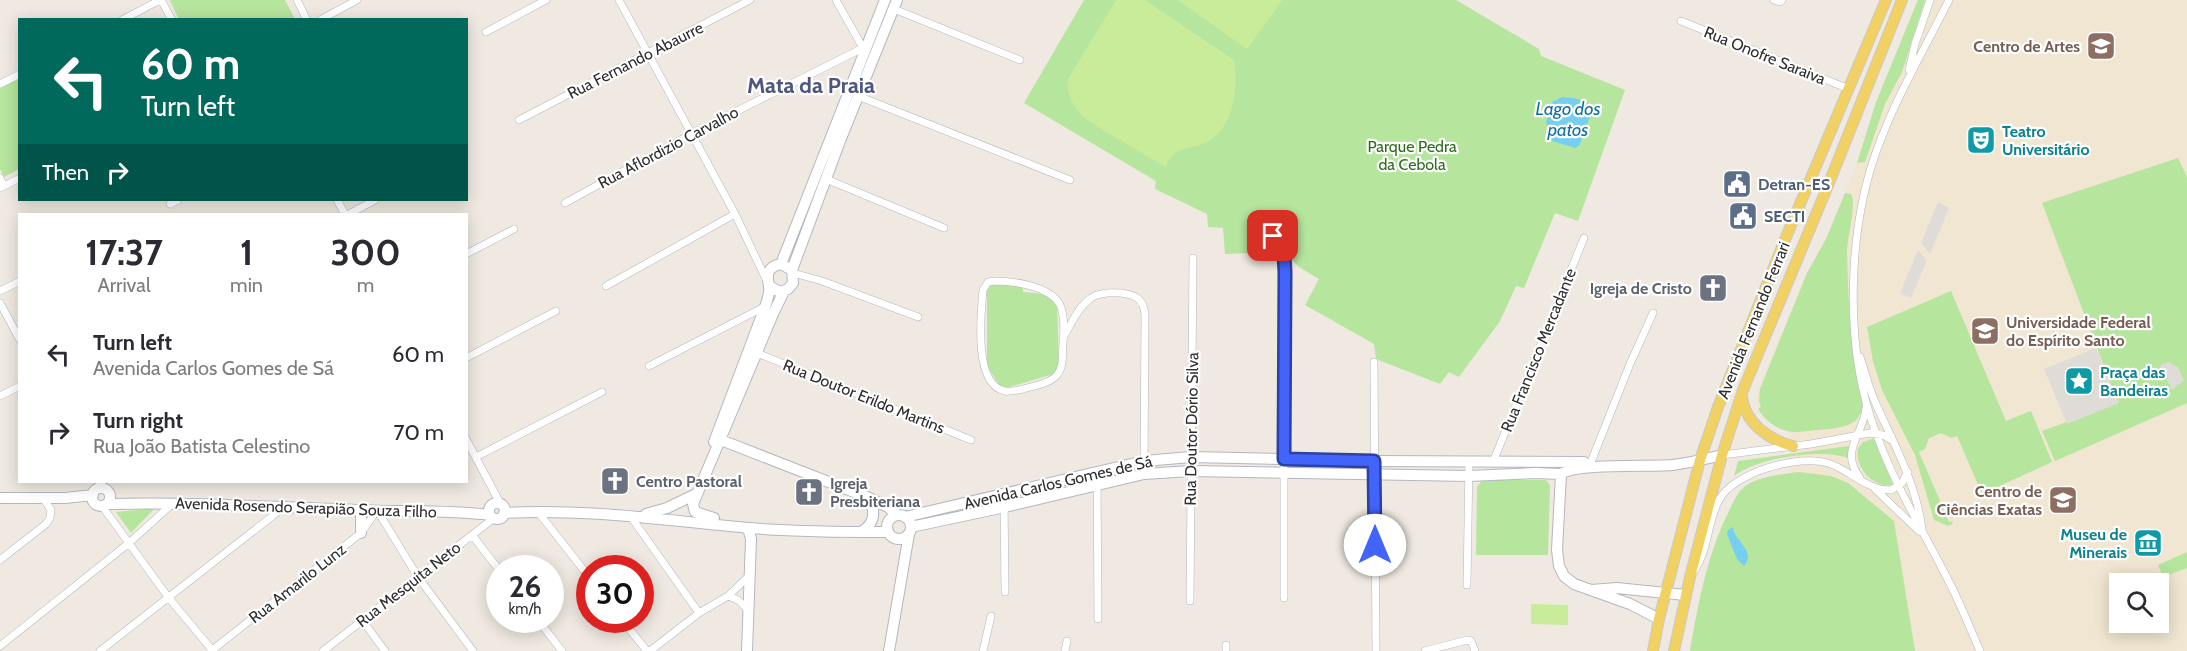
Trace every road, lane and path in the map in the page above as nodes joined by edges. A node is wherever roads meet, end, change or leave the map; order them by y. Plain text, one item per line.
1 (160, 0) edge
2 (297, 0) edge
3 (357, 0) edge
4 (546, 0) edge
5 (619, 0) edge
6 (750, 0) edge
7 (836, 0) edge
8 (1886, 0) edge
9 (1902, 0) edge
10 (1929, 0) edge
11 (1949, 0) edge
12 (890, 3) edge
13 (126, 18) edge
14 (171, 18) edge
15 (306, 18) edge
16 (324, 18) edge
17 (1681, 21) dead end
18 (486, 32) dead end
19 (866, 46) junction
20 (648, 54) junction
21 (1020, 60) dead end
22 (18, 75) edge
23 (1907, 79) junction
24 (0, 84) edge
25 (1849, 89) junction
26 (858, 96) junction
27 (519, 120) dead end
28 (691, 134) junction
29 (823, 173) junction
30 (0, 178) edge
31 (18, 179) edge
32 (1070, 180) dead end
33 (2, 187) edge
34 (176, 201) edge
35 (373, 201) edge
36 (565, 203) dead end
37 (170, 204) dead end
38 (349, 213) edge
39 (735, 214) junction
40 (1260, 220) dead end
41 (1292, 220) dead end
42 (944, 228) dead end
43 (514, 229) dead end
44 (1584, 238) dead end
45 (1278, 242) junction
46 (468, 253) edge
47 (755, 258) junction
48 (1193, 258) dead end
49 (778, 265) junction
50 (793, 276) junction
51 (18, 282) edge
52 (768, 283) junction
53 (606, 286) dead end
54 (0, 291) edge
55 (784, 291) junction
56 (0, 303) edge
57 (765, 307) junction
58 (556, 310) dead end
59 (1653, 313) dead end
60 (918, 317) dead end
61 (18, 336) edge
62 (1063, 337) junction
63 (1856, 345) junction
64 (757, 353) junction
65 (468, 357) edge
66 (1374, 362) dead end
67 (649, 366) dead end
68 (18, 387) edge
69 (1743, 390) junction
70 (602, 392) dead end
71 (0, 396) edge
72 (1866, 404) junction
73 (1875, 433) junction
74 (1857, 436) junction
75 (721, 440) junction
76 (971, 440) dead end
77 (468, 443) edge
78 (1896, 444) junction
79 (1793, 446) junction
80 (1722, 455) junction
81 (476, 457) junction
82 (713, 457) junction
83 (1191, 457) junction
84 (1284, 459) junction
85 (1700, 460) junction
86 (1144, 461) junction
87 (1374, 461) junction
88 (1469, 462) junction
89 (1493, 462) junction
90 (1591, 462) junction
91 (1645, 466) junction
92 (1191, 471) junction
93 (1284, 471) junction
94 (1097, 472) junction
95 (1908, 472) junction
96 (1144, 474) junction
97 (1561, 474) junction
98 (1374, 475) junction
99 (1469, 476) junction
100 (1864, 482) junction
101 (1098, 485) junction
102 (1874, 487) junction
103 (1898, 487) junction
104 (101, 494) edge
105 (696, 494) junction
106 (1004, 495) junction
107 (867, 496) junction
108 (0, 498) edge
109 (43, 498) junction
110 (174, 503) junction
111 (265, 506) junction
112 (284, 507) junction
113 (1005, 507) junction
114 (361, 510) junction
115 (377, 510) junction
116 (496, 510) junction
117 (533, 512) junction
118 (902, 516) junction
119 (631, 517) junction
120 (266, 522) junction
121 (754, 528) junction
122 (910, 531) junction
123 (861, 532) junction
124 (362, 533) junction
125 (472, 535) junction
126 (1923, 535) junction
127 (892, 536) junction
128 (129, 543) junction
129 (488, 555) edge
130 (906, 559) junction
131 (0, 560) edge
132 (576, 562) edge
133 (749, 576) junction
134 (418, 577) junction
135 (1690, 577) junction
136 (1467, 585) dead end
137 (1588, 590) junction
138 (1005, 592) dead end
139 (1666, 592) junction
140 (728, 596) junction
141 (1685, 596) junction
142 (168, 597) junction
143 (1284, 598) dead end
144 (1190, 600) dead end
145 (748, 610) junction
146 (699, 613) junction
147 (991, 616) dead end
148 (1098, 619) dead end
149 (1659, 619) junction
150 (362, 620) junction
151 (548, 633) edge
152 (633, 633) edge
153 (1067, 641) dead end
154 (0, 646) edge
155 (100, 651) edge
156 (212, 651) edge
157 (323, 651) edge
158 (385, 651) edge
159 (473, 651) edge
160 (562, 651) edge
161 (648, 651) edge
162 (747, 651) edge
163 (889, 651) edge
164 (983, 651) edge
165 (1065, 651) edge
166 (1376, 651) edge
167 (1425, 651) edge
168 (1475, 651) edge
169 (1653, 651) edge
170 (1674, 651) edge
171 (1980, 651) edge

1 - 13 street
1 - 14 street
2 - 15 street
3 - 16 street
4 - 18 street
5 - 20 street
6 - 20 street, Rua Fernando Abaurre
7 - 19 street
8 - 25 main road, Avenida Fernando Ferrari
9 - 69 main road, Avenida Fernando Ferrari
10 - 23 street
11 - 23 street
12 - 19 street
12 - 21 street
12 - 26 street
17 - 25 street, Rua Onofre Saraiva
19 - 28 street, Rua Aflordizio Carvalho
19 - 29 street
20 - 27 street, Rua Fernando Abaurre
20 - 28 street
22 - 24 street
23 - 63 street
25 - 85 main road, Avenida Fernando Ferrari
26 - 29 street
26 - 32 street
28 - 36 street, Rua Aflordizio Carvalho
28 - 39 street
29 - 42 street
29 - 49 street
29 - 50 street
30 - 33 street
31 - 33 street
34 - 37 street
35 - 38 street
39 - 47 street
39 - 53 street
40 - 45 street
41 - 45 street
43 - 46 street
44 - 89 street, Rua Francisco Mercadante
45 - 84 street
47 - 49 street
47 - 52 street
48 - 83 street, Rua Doutor Dório Silva
49 - 50 street
49 - 52 street
50 - 55 street
50 - 60 street
51 - 54 street
52 - 55 street
52 - 57 street
55 - 64 street
56 - 61 street
57 - 67 street
57 - 82 street
58 - 65 street
59 - 90 street
62 - 62 street
62 - 86 street
63 - 72 street
63 - 78 street
64 - 75 street
64 - 76 street, Rua Doutor Erildo Martins
66 - 87 street
68 - 71 street
69 - 79 main road
69 - 80 main road, Avenida Fernando Ferrari
70 - 81 street
72 - 73 street
72 - 74 street
73 - 74 street
73 - 78 street
73 - 103 street
74 - 79 street
74 - 100 street
75 - 82 street
75 - 107 street
77 - 81 street
78 - 95 street
79 - 80 street
80 - 85 street, Avenida Carlos Gomes de Sá
80 - 135 main road, Avenida Fernando Ferrari
81 - 116 street
82 - 105 street
83 - 84 street, Avenida Carlos Gomes de Sá
83 - 86 street, Avenida Carlos Gomes de Sá
83 - 92 street, Rua Doutor Dório Silva
84 - 87 street, Avenida Carlos Gomes de Sá
84 - 93 street
85 - 91 street, Avenida Carlos Gomes de Sá
85 - 139 main road, Avenida Fernando Ferrari
86 - 94 street, Avenida Carlos Gomes de Sá
86 - 96 street
87 - 88 street, Avenida Carlos Gomes de Sá
87 - 98 street
88 - 89 street, Avenida Carlos Gomes de Sá
88 - 99 street
89 - 90 street, Avenida Carlos Gomes de Sá
90 - 91 street, Avenida Carlos Gomes de Sá
91 - 97 street, Avenida Carlos Gomes de Sá
92 - 93 street, Avenida Carlos Gomes de Sá
92 - 96 street, Avenida Carlos Gomes de Sá
92 - 144 street, Rua Doutor Dório Silva
93 - 98 street, Avenida Carlos Gomes de Sá
93 - 143 street
94 - 101 street
94 - 106 street, Avenida Carlos Gomes de Sá
95 - 103 street
95 - 126 street
96 - 101 street, Avenida Carlos Gomes de Sá
97 - 99 street, Avenida Carlos Gomes de Sá
97 - 137 street
98 - 99 street, Avenida Carlos Gomes de Sá
98 - 166 street
99 - 136 street
100 - 102 street
100 - 135 street
101 - 113 street, Avenida Carlos Gomes de Sá
101 - 148 street
102 - 103 street
102 - 126 street
103 - 126 street
104 - 109 street, Avenida Rosendo Serapião Souza Filho
104 - 110 street, Avenida Rosendo Serapião Souza Filho
104 - 128 street
105 - 119 street, Avenida Rosendo Serapião Souza Filho
105 - 121 street
106 - 113 street
106 - 118 street, Avenida Carlos Gomes de Sá
107 - 118 street
107 - 123 street
108 - 109 street, Avenida Rosendo Serapião Souza Filho
109 - 131 street
110 - 111 street, Avenida Rosendo Serapião Souza Filho
110 - 128 street
111 - 112 street, Avenida Rosendo Serapião Souza Filho
111 - 120 street
112 - 114 street, Avenida Rosendo Serapião Souza Filho
112 - 120 street
113 - 122 street, Avenida Carlos Gomes de Sá
113 - 138 street
114 - 115 street, Avenida Rosendo Serapião Souza Filho
114 - 124 street
115 - 116 street, Avenida Rosendo Serapião Souza Filho
115 - 124 street, Rua Amarilo Lunz
115 - 134 street
116 - 117 street, Avenida Rosendo Serapião Souza Filho
116 - 125 street, Rua Mesquita Neto
117 - 119 street, Avenida Rosendo Serapião Souza Filho
117 - 132 street
118 - 122 street
118 - 127 street
119 - 121 street, Avenida Rosendo Serapião Souza Filho
119 - 146 street
120 - 142 street
121 - 123 street, Avenida Rosendo Serapião Souza Filho
121 - 133 street
122 - 127 street
122 - 130 street
123 - 127 street, Avenida Rosendo Serapião Souza Filho
124 - 156 street, Rua Amarilo Lunz
125 - 129 street
125 - 134 street, Rua Mesquita Neto
126 - 171 street
127 - 130 street
128 - 142 street
128 - 154 street
130 - 163 street
133 - 140 street
133 - 145 street
134 - 150 street, Rua Mesquita Neto
134 - 159 street
135 - 141 main road, Avenida Fernando Ferrari
137 - 139 street
137 - 149 street
139 - 141 street
139 - 149 main road, Avenida Fernando Ferrari
140 - 145 street
140 - 146 street
141 - 170 main road, Avenida Fernando Ferrari
142 - 155 street
142 - 156 street
145 - 162 street
146 - 161 street
147 - 164 street
149 - 169 main road, Avenida Fernando Ferrari
150 - 157 street, Rua Mesquita Neto
150 - 158 street
151 - 160 street
152 - 161 street
153 - 165 street
167 - 168 street

